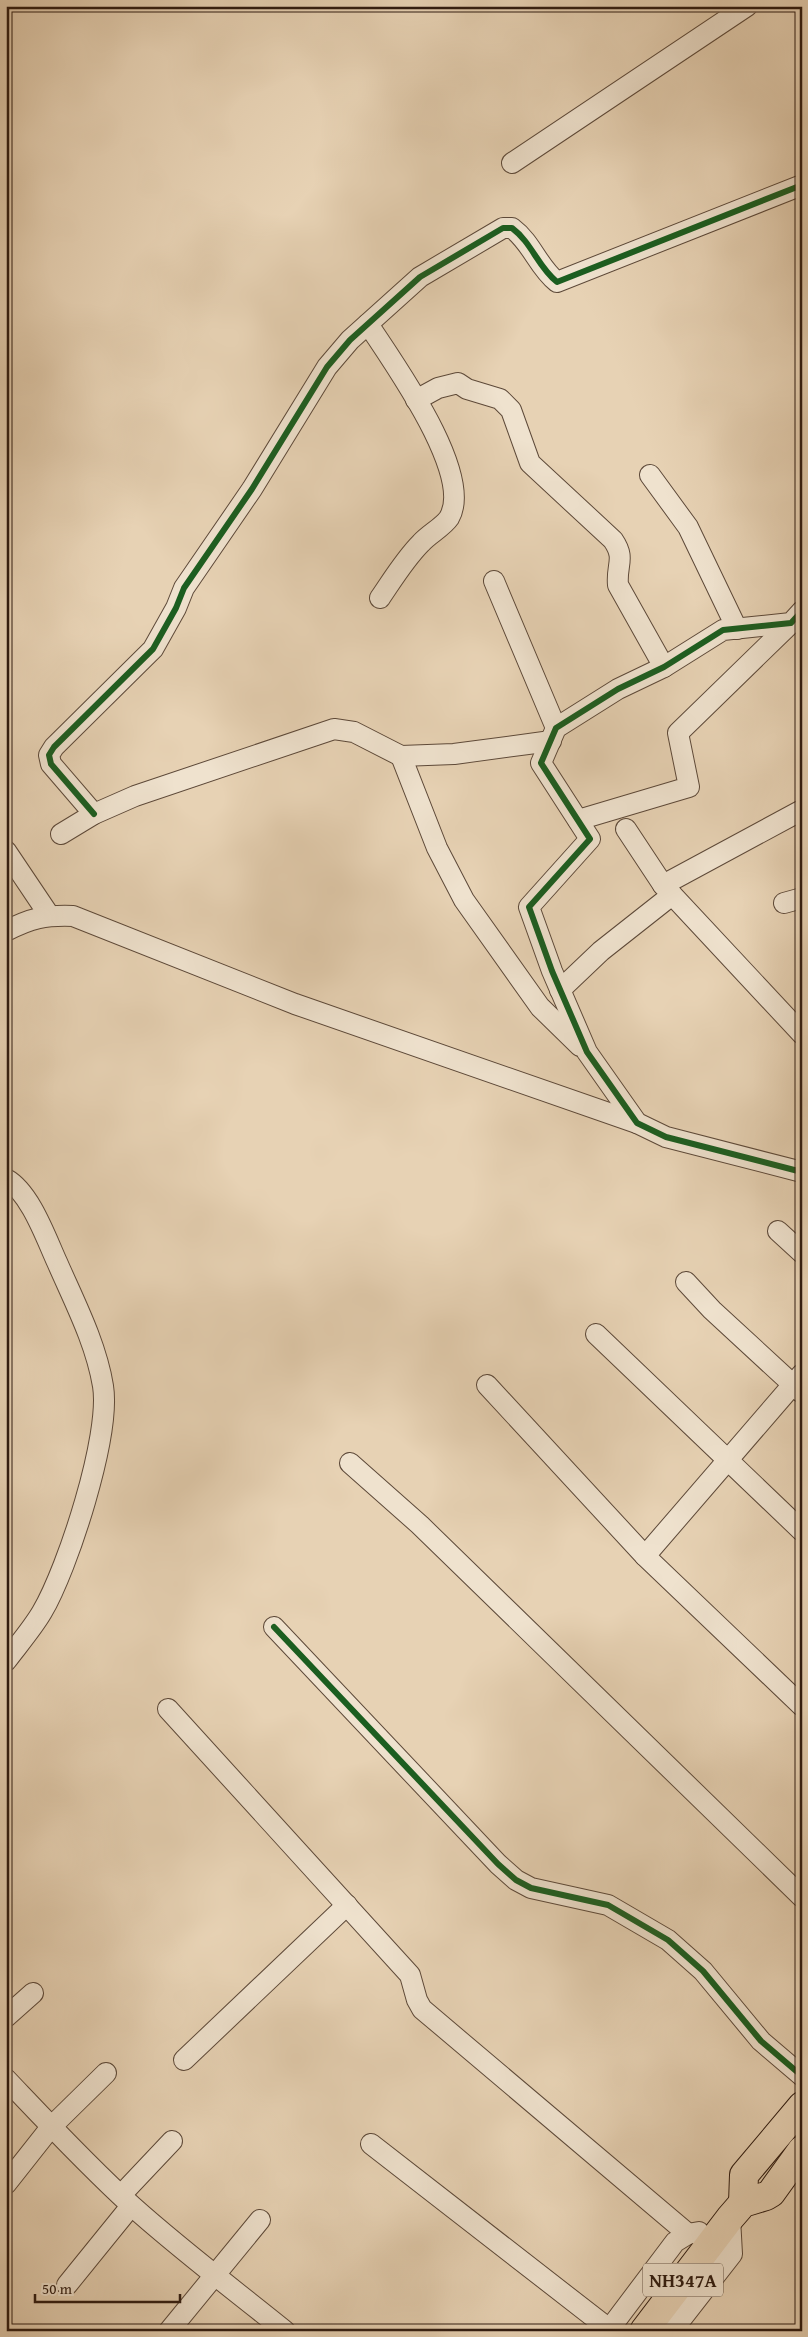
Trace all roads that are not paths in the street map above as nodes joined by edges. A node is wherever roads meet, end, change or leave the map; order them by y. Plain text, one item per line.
1 (747, 6) edge
2 (512, 163) dead end
3 (802, 185) edge
4 (368, 324) junction
5 (416, 400) junction
6 (650, 475) dead end
7 (494, 581) dead end
8 (380, 598) dead end
9 (797, 617) edge
10 (737, 629) junction
11 (664, 667) junction
12 (554, 735) junction
13 (401, 756) junction
14 (802, 810) edge
15 (94, 814) junction
16 (578, 820) junction
17 (626, 829) dead end
18 (62, 834) dead end
19 (6, 851) edge
20 (668, 890) junction
21 (49, 915) junction
22 (6, 931) edge
23 (560, 990) junction
24 (802, 1034) edge
25 (587, 1052) junction
26 (637, 1123) junction
27 (802, 1172) edge
28 (6, 1179) edge
29 (778, 1231) dead end
30 (802, 1253) edge
31 (686, 1282) dead end
32 (596, 1334) dead end
33 (799, 1384) edge
34 (487, 1385) dead end
35 (727, 1460) junction
36 (350, 1463) dead end
37 (802, 1531) edge
38 (645, 1556) junction
39 (274, 1628) dead end
40 (6, 1661) edge
41 (802, 1706) edge
42 (168, 1709) dead end
43 (801, 1895) edge
44 (347, 1905) junction
45 (33, 1993) dead end
46 (6, 2017) edge
47 (184, 2060) dead end
48 (106, 2073) dead end
49 (802, 2076) edge
50 (6, 2079) edge
51 (802, 2106) edge
52 (51, 2127) junction
53 (172, 2141) dead end
54 (371, 2144) dead end
55 (801, 2151) edge
56 (6, 2184) edge
57 (126, 2200) junction
58 (730, 2219) junction
59 (260, 2220) dead end
60 (688, 2234) junction
61 (214, 2276) junction
62 (67, 2284) dead end
63 (608, 2330) edge
64 (169, 2331) edge
65 (285, 2331) edge
66 (644, 2331) edge
67 (672, 2331) edge

1 - 2 street
3 - 4 street
4 - 5 street
4 - 15 street
5 - 8 street
5 - 11 street
6 - 10 street
7 - 12 street
9 - 10 street
9 - 16 street
10 - 11 street
11 - 12 street
12 - 13 street
12 - 16 street
13 - 15 street
13 - 25 street
14 - 20 street
15 - 18 street
16 - 23 street
17 - 20 street
19 - 21 street
20 - 23 street
20 - 24 street
21 - 22 street
21 - 26 street
23 - 25 street
25 - 26 street
26 - 27 street
28 - 40 street
29 - 30 street
31 - 33 street
32 - 35 street
33 - 35 street
34 - 38 street
35 - 37 street
35 - 38 street
36 - 43 street
38 - 41 street
39 - 49 street
42 - 44 street
44 - 47 street
44 - 60 street
45 - 46 street
48 - 52 street
50 - 52 street
51 - 58 highway
52 - 56 street
52 - 57 street
53 - 57 street
54 - 63 street
55 - 58 highway
57 - 61 street
57 - 62 street
58 - 60 street
58 - 66 highway, NH347A
58 - 67 street
59 - 61 street
60 - 63 street
61 - 64 street
61 - 65 street

